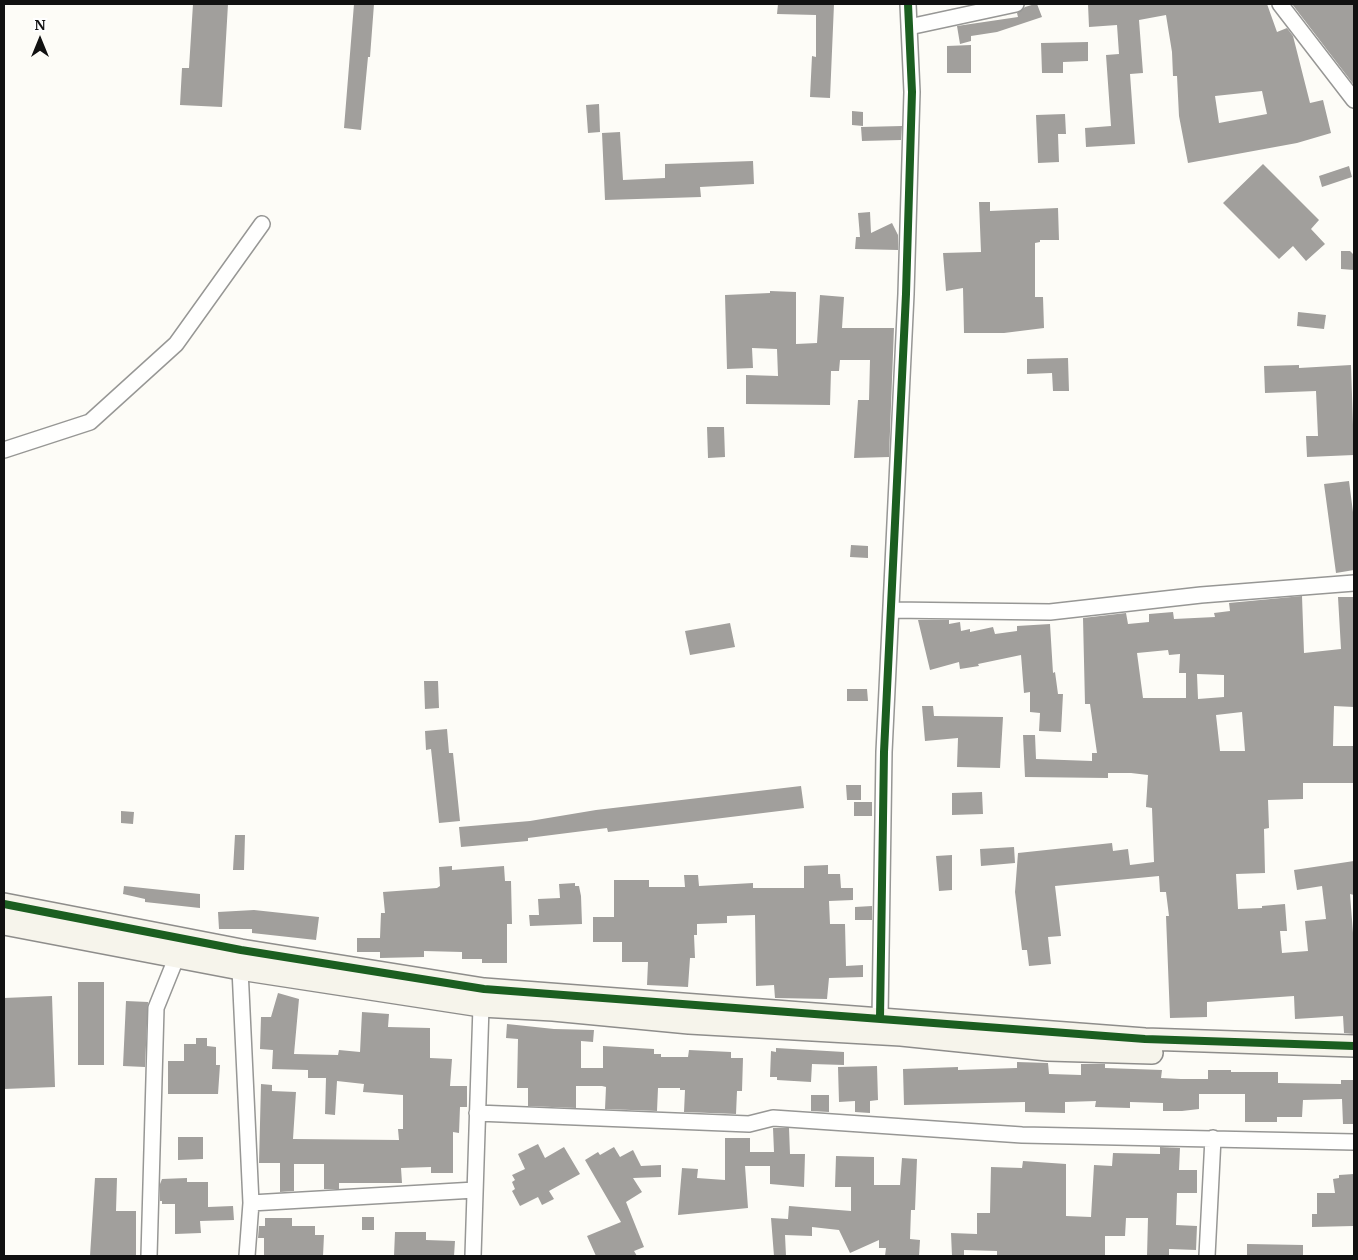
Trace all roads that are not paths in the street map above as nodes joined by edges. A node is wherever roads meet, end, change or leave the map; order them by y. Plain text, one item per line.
1 (908, 4) edge
2 (1016, 4) edge
3 (1280, 4) edge
4 (909, 27) junction
5 (1354, 100) edge
6 (262, 224) dead end
7 (4, 450) edge
8 (1354, 583) edge
9 (891, 610) junction
10 (4, 904) edge
11 (4, 924) edge
12 (177, 956) junction
13 (240, 969) junction
14 (481, 1006) junction
15 (880, 1018) junction
16 (1354, 1046) edge
17 (1354, 1058) edge
18 (477, 1113) junction
19 (1213, 1138) junction
20 (1354, 1142) edge
21 (475, 1190) junction
22 (251, 1203) junction
23 (150, 1256) edge
24 (247, 1256) edge
25 (473, 1256) edge
26 (1207, 1256) edge

1 - 4 street
2 - 4 street
3 - 5 street
4 - 9 street
6 - 7 street
8 - 9 street
9 - 15 street
10 - 15 street
11 - 12 street
12 - 13 street
12 - 23 street
13 - 14 street
13 - 22 street
14 - 17 street
14 - 18 street
15 - 16 street
18 - 19 street
18 - 21 street
19 - 20 street
19 - 26 street
21 - 22 street
21 - 25 street
22 - 24 street

